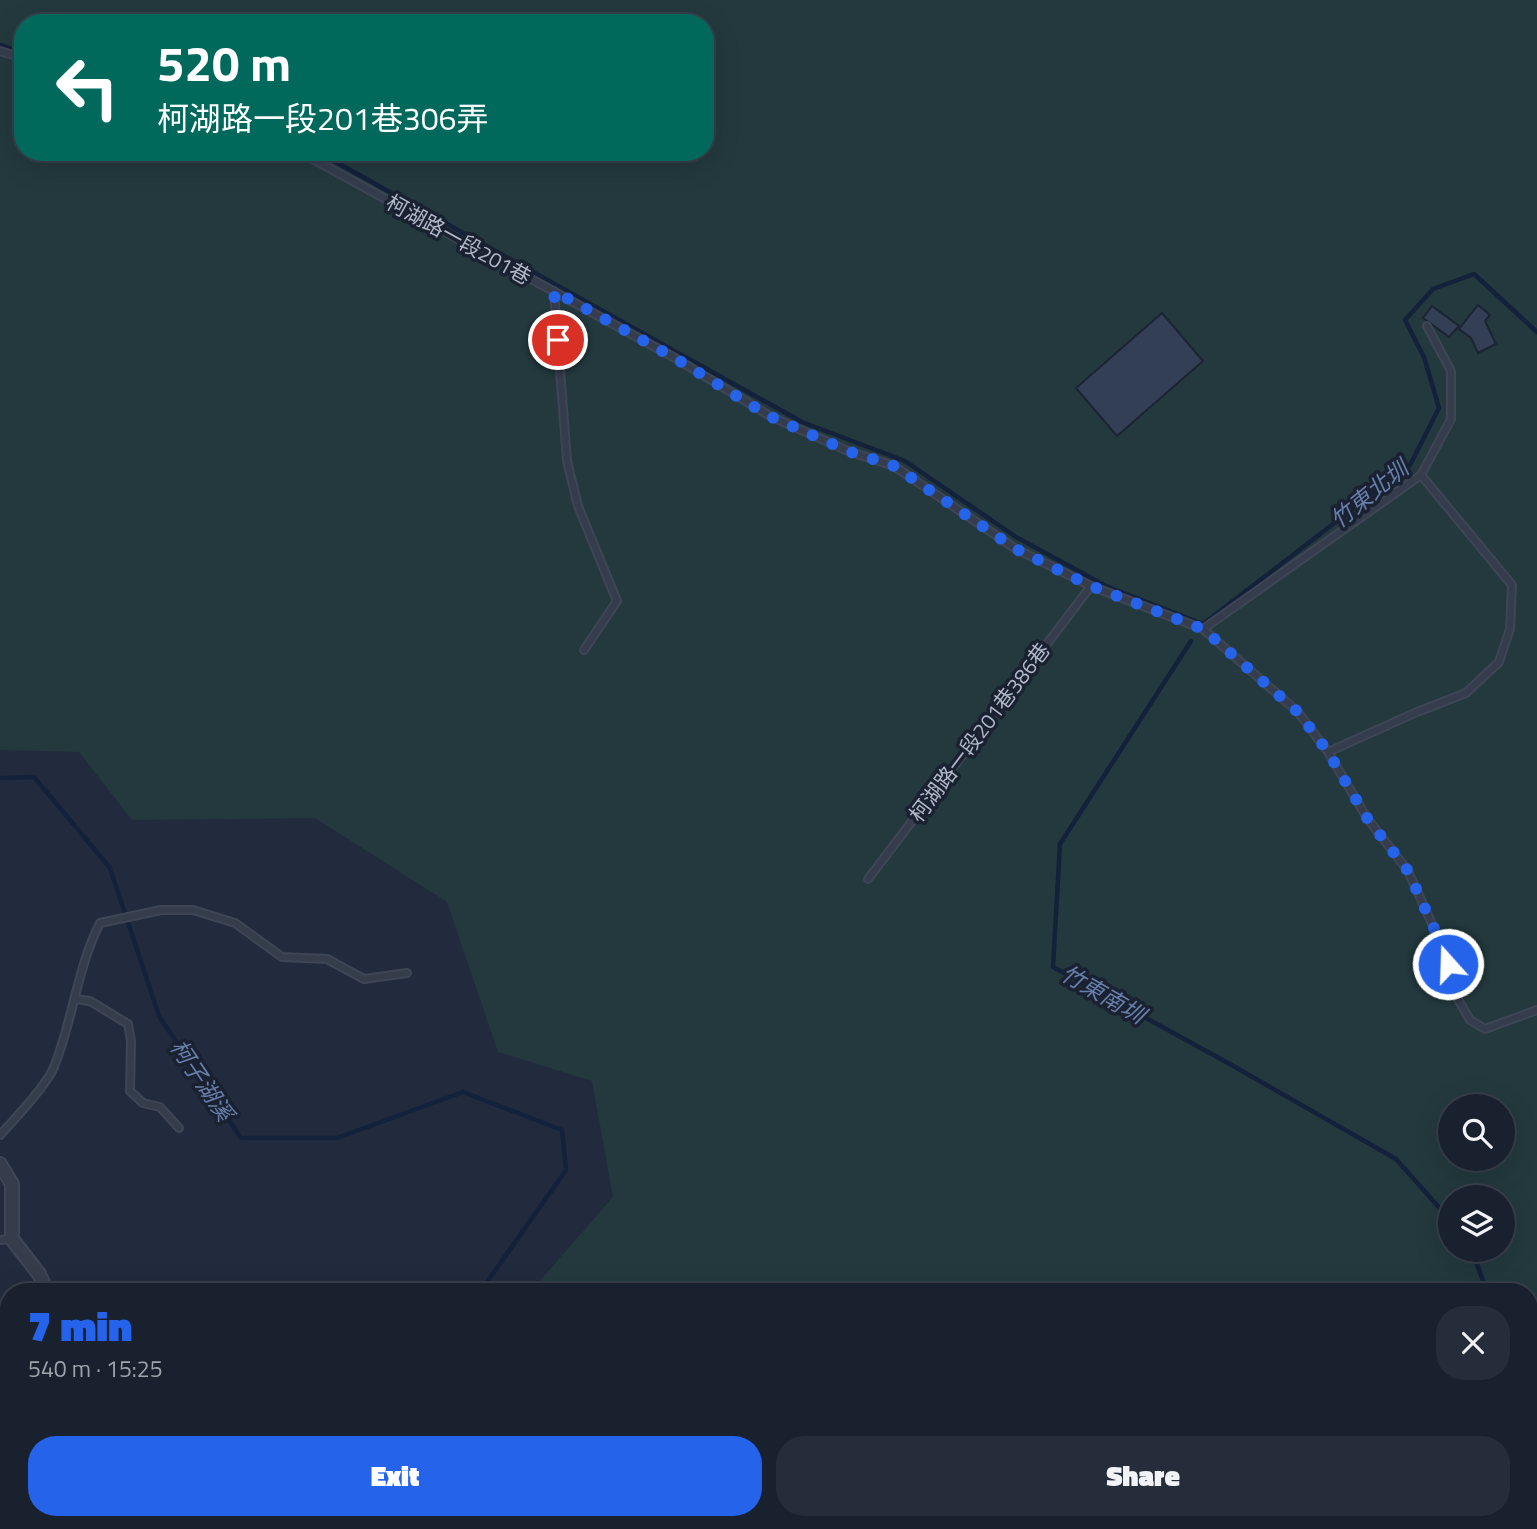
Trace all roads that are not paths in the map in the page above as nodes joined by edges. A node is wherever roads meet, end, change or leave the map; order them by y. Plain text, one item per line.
1 (316, 161) edge
2 (554, 291) junction
3 (1427, 326) dead end
4 (1421, 475) junction
5 (1091, 586) junction
6 (1203, 629) junction
7 (584, 650) dead end
8 (1328, 752) junction
9 (868, 879) dead end
10 (407, 973) dead end
11 (75, 999) junction
12 (1537, 1010) edge
13 (179, 1128) dead end
14 (0, 1135) edge
15 (0, 1164) edge
16 (6, 1239) edge
17 (42, 1283) edge

1 - 2 lane, 柯湖路一段201巷
2 - 5 lane, 柯湖路一段201巷
2 - 7 lane
3 - 4 lane
4 - 6 lane
4 - 8 lane
5 - 6 lane, 柯湖路一段201巷
5 - 9 lane, 柯湖路一段201巷386巷
6 - 8 lane, 柯湖路一段201巷
8 - 12 lane, 柯湖路一段201巷
10 - 11 lane
11 - 13 lane
11 - 14 lane
15 - 16 street
16 - 17 street

